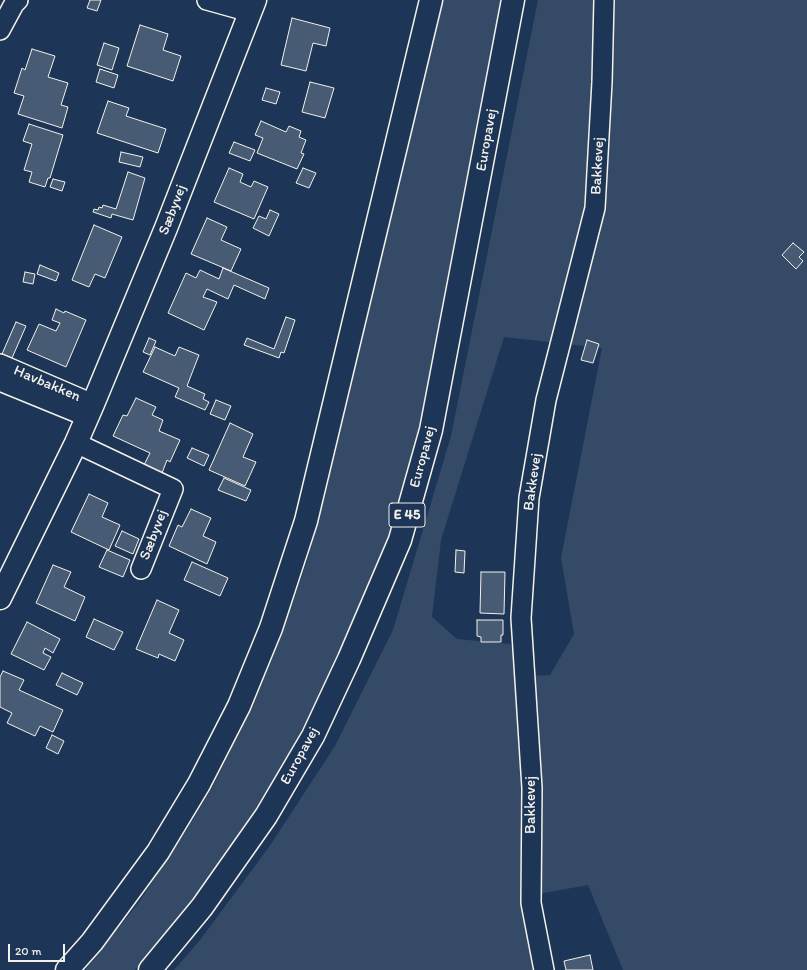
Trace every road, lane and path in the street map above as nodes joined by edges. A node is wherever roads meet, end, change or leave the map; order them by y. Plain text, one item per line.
1 (18, 0) edge
2 (207, 0) edge
3 (431, 0) edge
4 (513, 0) edge
5 (604, 0) edge
6 (252, 6) edge
7 (0, 30) edge
8 (0, 364) edge
9 (0, 381) edge
10 (91, 411) junction
11 (76, 444) junction
12 (141, 569) dead end
13 (0, 598) edge
14 (67, 970) edge
15 (150, 970) edge
16 (544, 970) edge

1 - 7 street
2 - 6 street
3 - 14 main road
4 - 15 main road, Europavej / E 45
5 - 16 street, Bakkevej
6 - 10 main road, Sæbyvej
8 - 10 street, Havbakken
9 - 10 street
10 - 11 main road, Sæbyvej
11 - 12 street, Sæbyvej
11 - 13 main road, Sæbyvej

